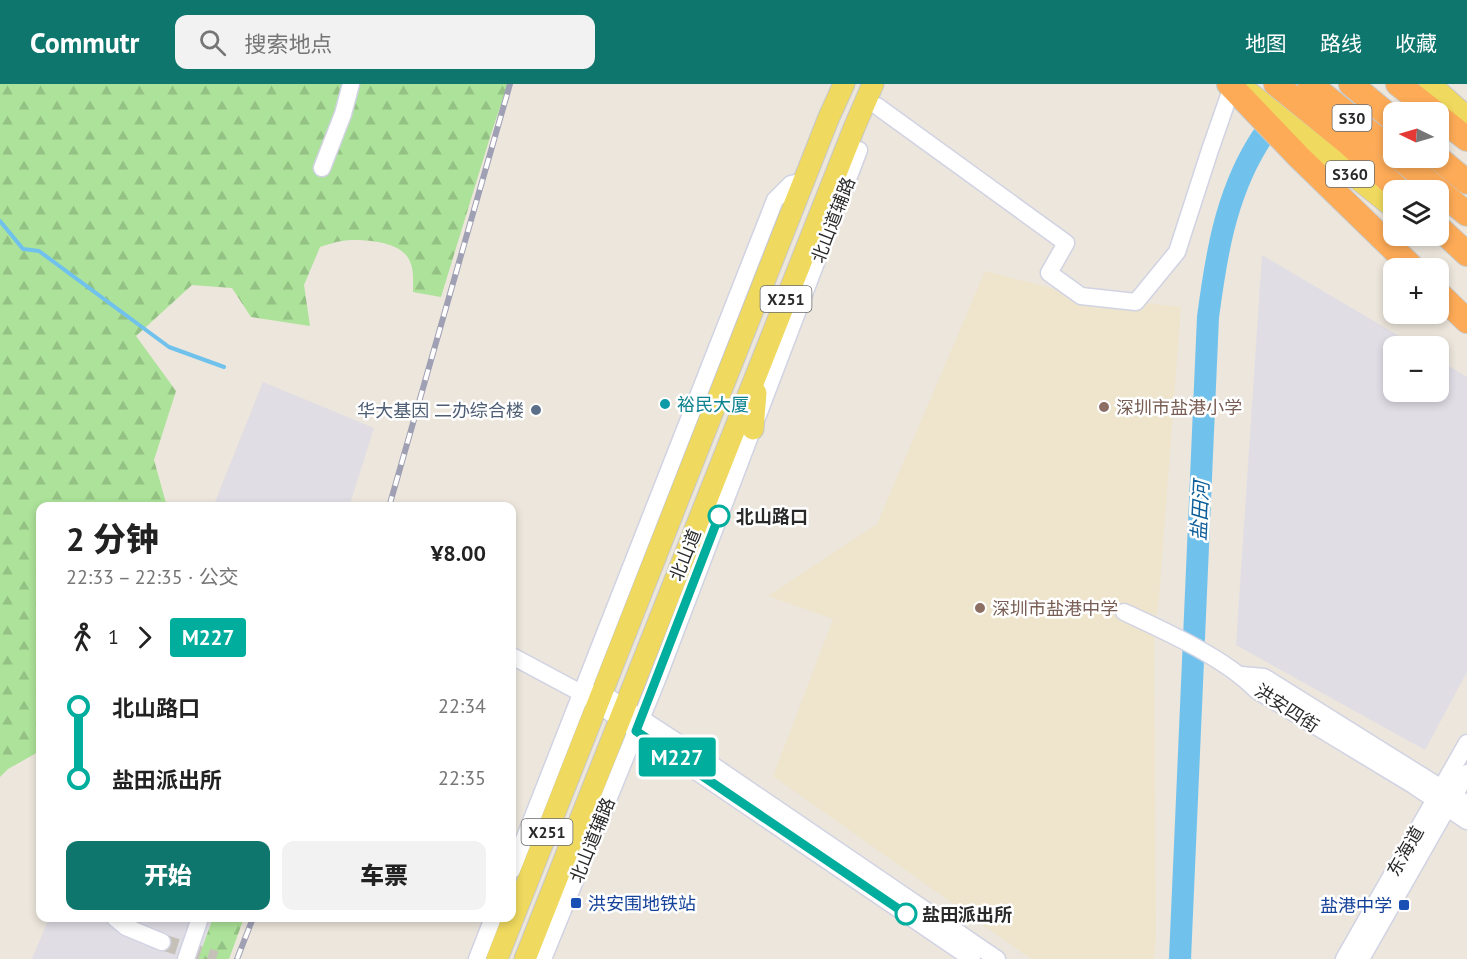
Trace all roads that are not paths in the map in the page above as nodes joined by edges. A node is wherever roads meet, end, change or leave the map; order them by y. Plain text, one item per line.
1 (351, 84) edge
2 (844, 84) edge
3 (873, 84) edge
4 (887, 84) edge
5 (1276, 84) edge
6 (1310, 84) edge
7 (1351, 84) edge
8 (1398, 84) edge
9 (1430, 84) edge
10 (1235, 85) edge
11 (1421, 102) edge
12 (877, 106) junction
13 (1383, 111) edge
14 (1467, 117) edge
15 (1449, 124) edge
16 (1467, 138) edge
17 (1383, 143) edge
18 (1298, 147) junction
19 (859, 150) junction
20 (322, 168) dead end
21 (1412, 168) edge
22 (1449, 168) edge
23 (1388, 180) edge
24 (1467, 182) edge
25 (1383, 201) edge
26 (1467, 214) edge
27 (815, 226) junction
28 (1449, 237) edge
29 (1443, 246) edge
30 (1467, 254) edge
31 (1403, 258) edge
32 (1467, 264) edge
33 (1449, 304) edge
34 (1467, 321) edge
35 (757, 372) junction
36 (753, 429) junction
37 (1124, 612) dead end
38 (516, 658) edge
39 (594, 697) junction
40 (630, 719) junction
41 (1467, 743) edge
42 (1467, 773) edge
43 (1449, 799) edge
44 (1467, 820) edge
45 (516, 862) edge
46 (516, 908) edge
47 (120, 922) edge
48 (199, 922) edge
49 (491, 922) edge
50 (511, 922) edge
51 (162, 942) tunnel mouth
52 (186, 959) edge
53 (477, 959) edge
54 (497, 959) edge
55 (525, 959) edge
56 (543, 959) edge
57 (972, 959) edge
58 (997, 959) edge
59 (1344, 959) edge
60 (1361, 959) edge

1 - 20 street
2 - 39 main road, 北山道 / X251
3 - 27 main road, 北山道 / X251
4 - 12 main road
5 - 23 highway
6 - 17 highway, S30
7 - 13 highway, S30
8 - 11 highway
9 - 14 main road
10 - 12 street
10 - 18 main road, S360
10 - 18 highway
12 - 19 main road
15 - 16 highway
18 - 25 main road, S360
18 - 31 highway
19 - 27 main road
19 - 36 street, 北山道辅路
21 - 26 highway
22 - 24 highway
27 - 35 main road, 北山道 / X251
28 - 30 highway
29 - 32 main road
33 - 34 highway
35 - 36 main road
35 - 40 main road, 北山道 / X251
36 - 40 street, 北山道辅路
37 - 43 street, 洪安四街
38 - 39 street
39 - 40 street
39 - 45 street
39 - 46 main road, 北山道 / X251
40 - 55 main road, 北山道 / X251
40 - 56 street, 北山道辅路
40 - 57 street
40 - 58 street
41 - 43 street, 东海道
42 - 43 street, 东海道
43 - 44 street, 洪安四街
43 - 59 street, 东海道
43 - 60 street, 东海道
47 - 51 street
48 - 52 street
49 - 53 street
50 - 54 main road, 北山道 / X251

